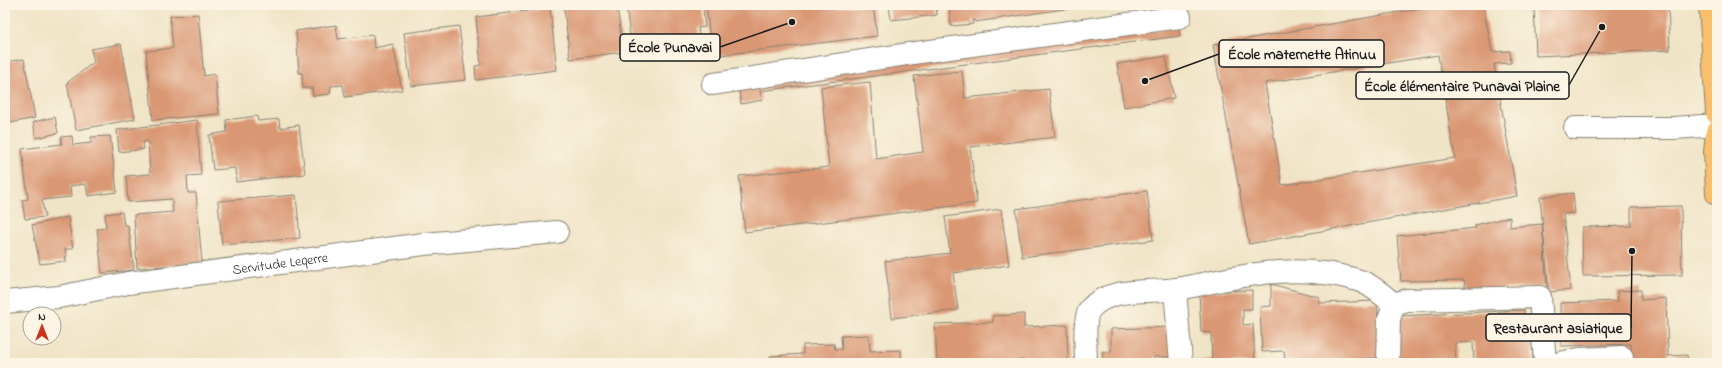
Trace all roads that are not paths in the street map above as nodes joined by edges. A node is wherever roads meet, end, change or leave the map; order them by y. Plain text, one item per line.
1 (1710, 5) edge
2 (1180, 17) dead end
3 (713, 84) dead end
4 (1717, 113) edge
5 (1717, 125) edge
6 (1575, 128) dead end
7 (1717, 132) edge
8 (1717, 194) edge
9 (557, 232) dead end
10 (1175, 289) junction
11 (5, 302) edge
12 (1394, 304) junction
13 (1622, 357) dead end
14 (1086, 363) edge
15 (1181, 363) edge
16 (1388, 363) edge
17 (1545, 363) edge
18 (1560, 363) edge

1 - 4 main road
2 - 3 street
5 - 6 street
7 - 8 main road
9 - 11 street, Servitude Leqerre
10 - 12 street
10 - 14 street
10 - 15 street
12 - 16 street
12 - 17 street
13 - 18 street

